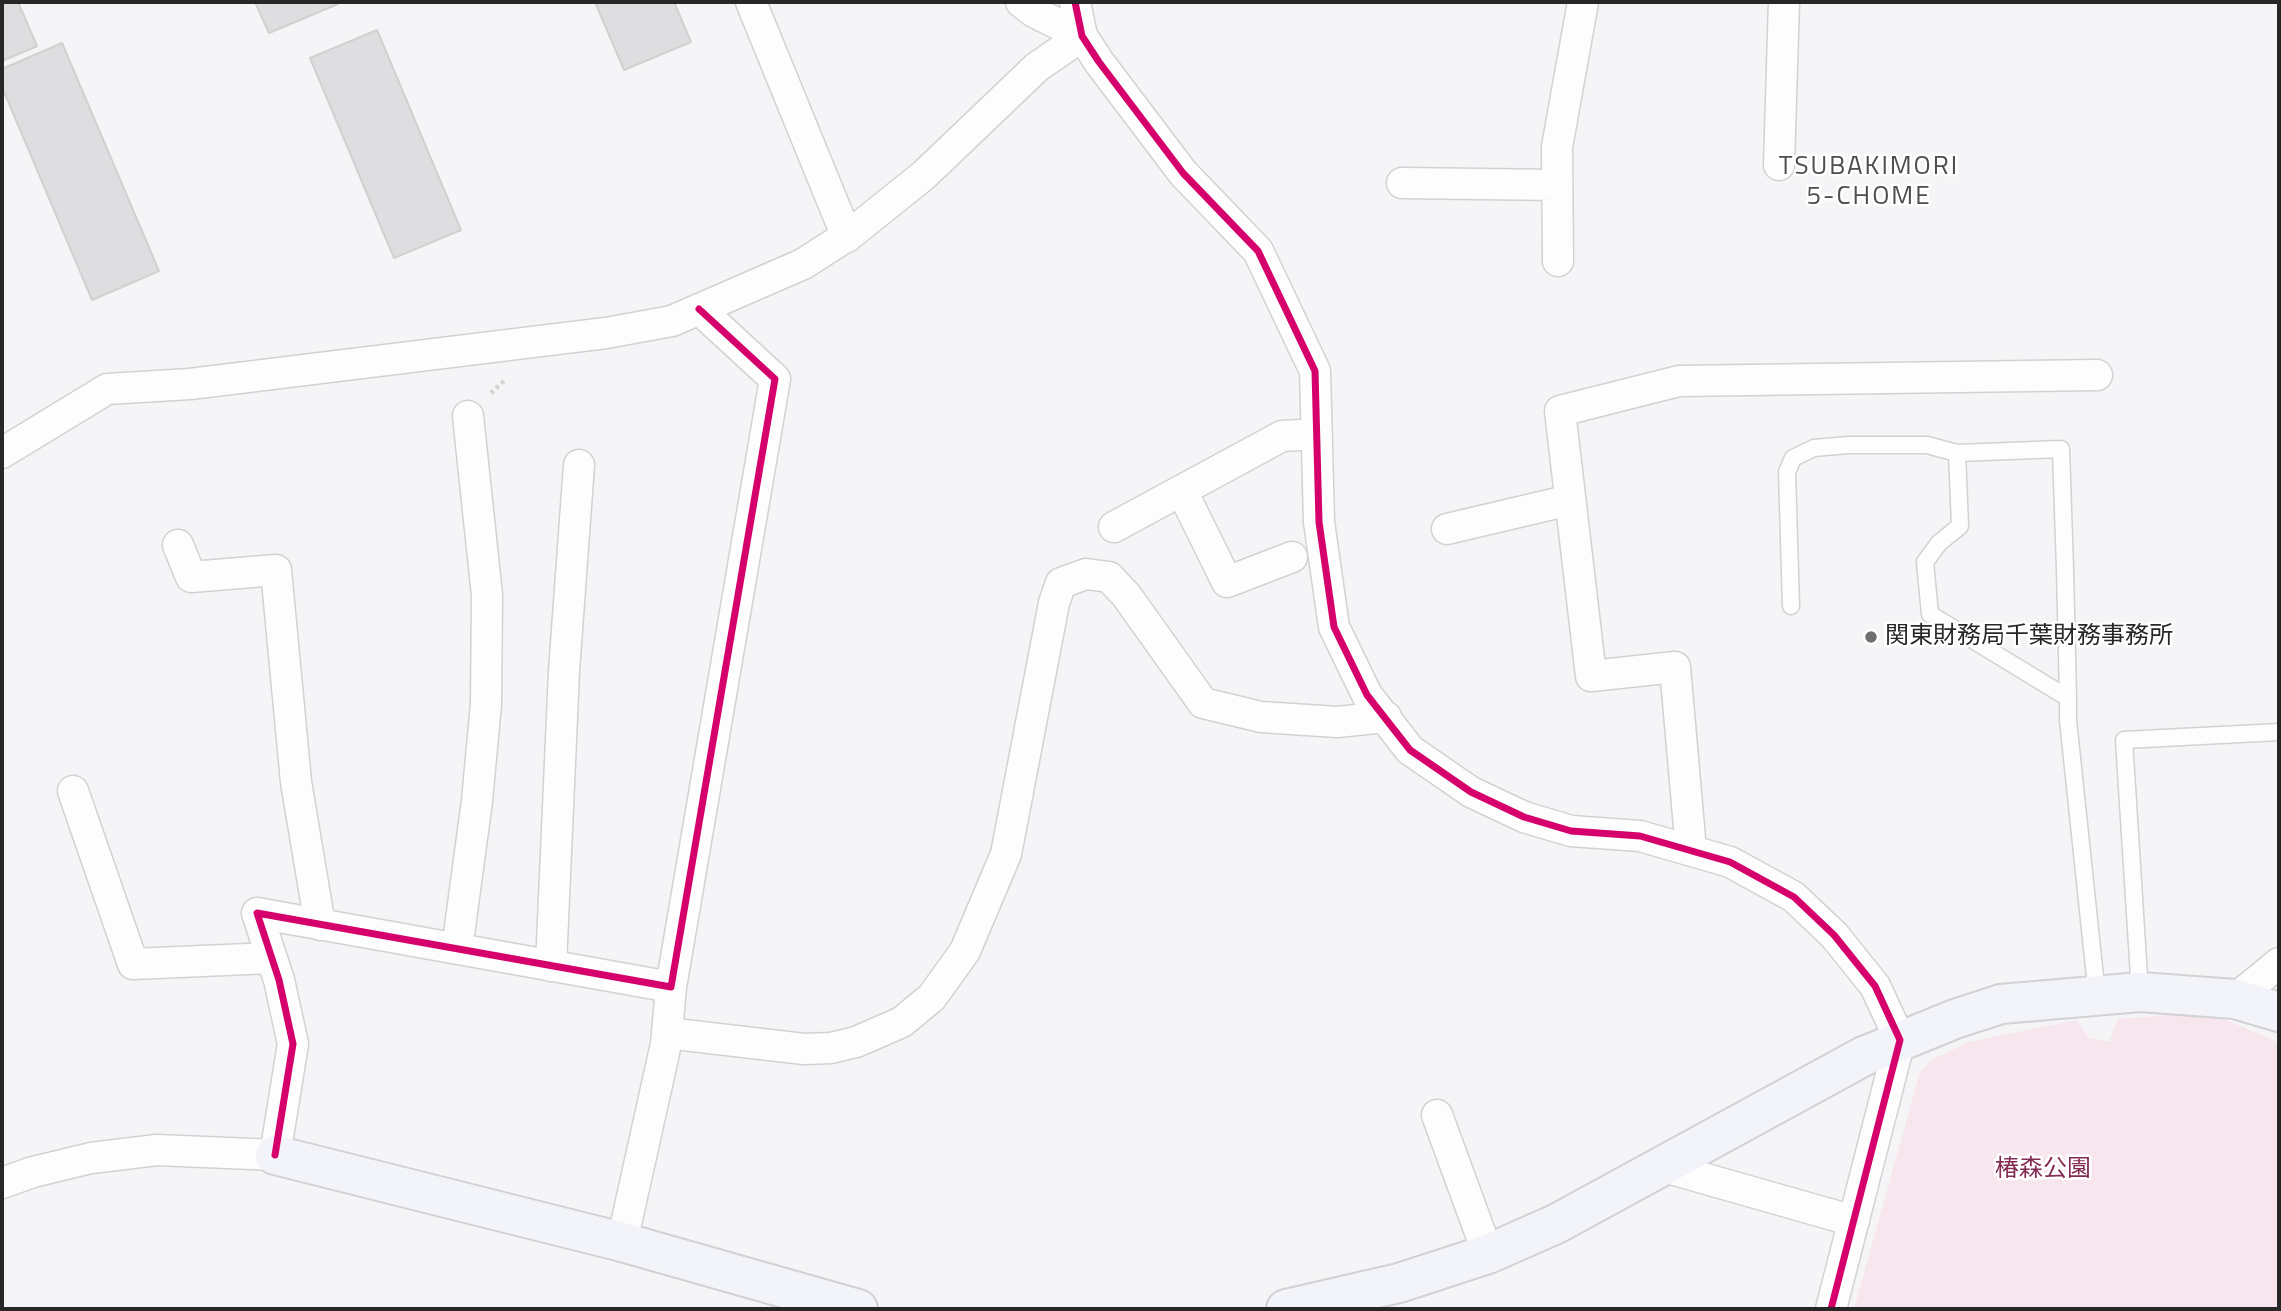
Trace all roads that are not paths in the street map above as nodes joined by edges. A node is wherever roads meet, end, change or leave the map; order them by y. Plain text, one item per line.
1 (751, 2) edge
2 (1021, 2) edge
3 (1075, 2) edge
4 (1583, 2) edge
5 (1784, 2) edge
6 (1082, 36) junction
7 (1779, 165) dead end
8 (1402, 183) dead end
9 (1557, 184) junction
10 (847, 236) junction
11 (1558, 261) dead end
12 (699, 309) junction
13 (2097, 375) dead end
14 (468, 416) dead end
15 (1317, 434) junction
16 (2, 453) edge
17 (1957, 453) junction
18 (579, 465) dead end
19 (1182, 491) junction
20 (1570, 500) junction
21 (1114, 527) dead end
22 (1447, 528) dead end
23 (178, 545) dead end
24 (1292, 557) dead end
25 (1791, 606) dead end
26 (2068, 698) junction
27 (1386, 717) junction
28 (2279, 732) edge
29 (73, 791) dead end
30 (1691, 850) junction
31 (320, 925) junction
32 (457, 949) junction
33 (271, 958) junction
34 (2279, 963) edge
35 (551, 966) junction
36 (671, 988) junction
37 (2140, 992) junction
38 (2097, 996) junction
39 (2235, 999) junction
40 (2279, 1012) edge
41 (667, 1033) junction
42 (1900, 1040) junction
43 (1437, 1115) dead end
44 (275, 1155) junction
45 (1664, 1167) junction
46 (2, 1183) edge
47 (1854, 1221) junction
48 (622, 1242) junction
49 (1488, 1254) junction
50 (1302, 1308) edge
51 (858, 1309) edge
52 (1831, 1309) edge

1 - 10 street
2 - 6 street
3 - 6 street
4 - 9 street
5 - 7 street
6 - 10 street
6 - 15 street
8 - 9 street
9 - 11 street
10 - 12 street
12 - 16 street
12 - 36 street
13 - 20 street
14 - 32 street
15 - 19 street
15 - 27 street
17 - 25 lane
17 - 26 lane
17 - 26 lane
18 - 35 street
19 - 21 street
19 - 24 street
20 - 22 street
20 - 30 street
23 - 31 street
26 - 38 lane
27 - 30 street
27 - 41 street
28 - 37 lane
29 - 33 street
30 - 42 street
31 - 32 street
31 - 33 street
32 - 35 street
33 - 44 street
34 - 39 street
35 - 36 street
36 - 41 street
37 - 38 street
37 - 39 street
38 - 42 street
39 - 40 street
41 - 48 street
42 - 45 street
42 - 47 street
43 - 49 street
44 - 46 street
44 - 48 street
45 - 47 street
45 - 49 street
47 - 52 street
48 - 51 street
49 - 50 street

